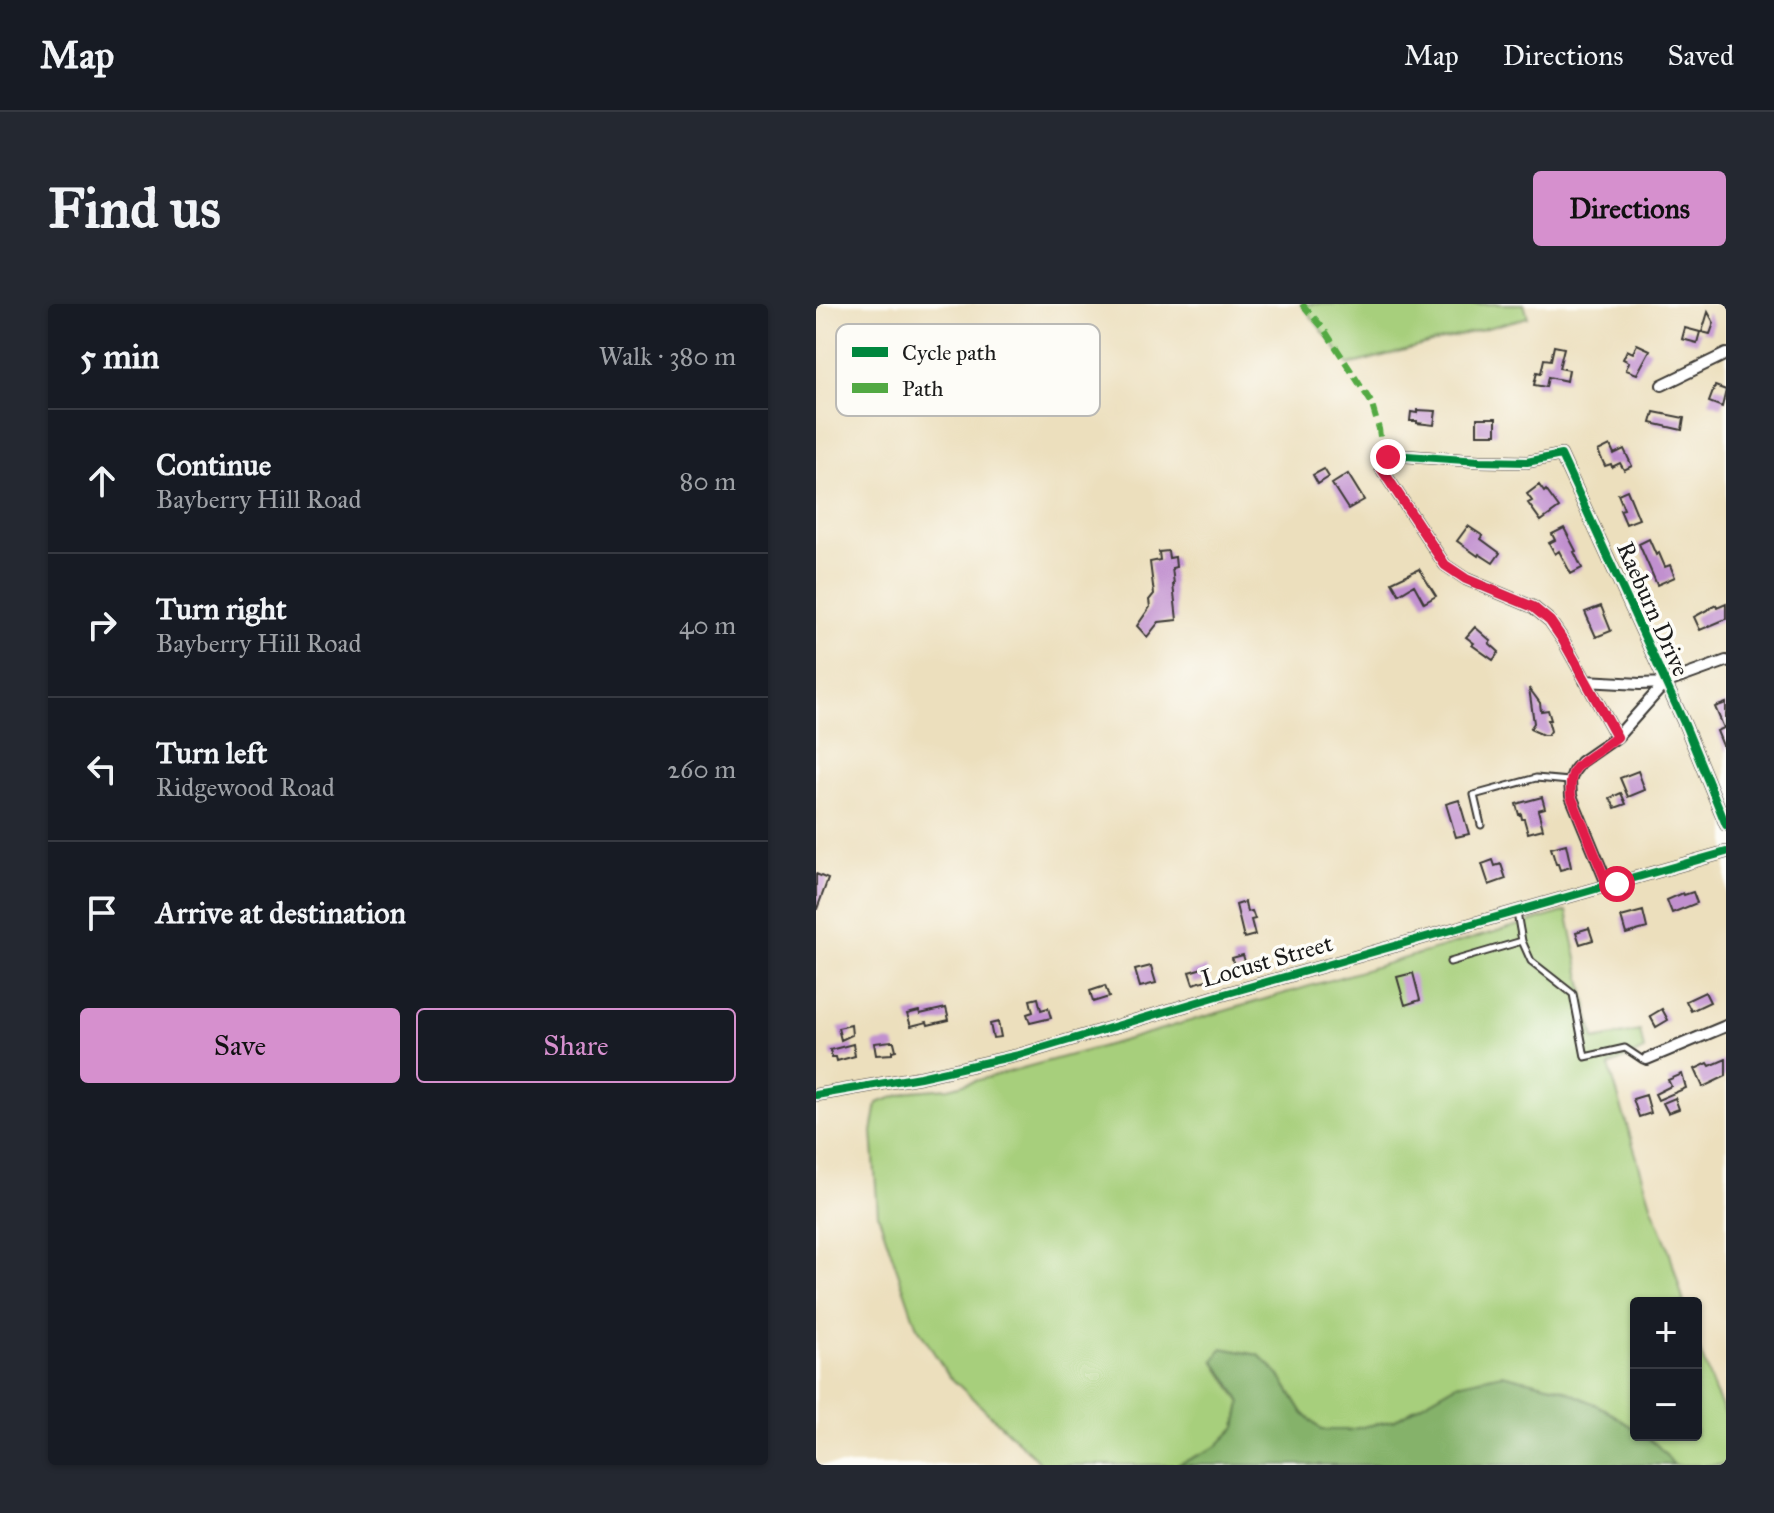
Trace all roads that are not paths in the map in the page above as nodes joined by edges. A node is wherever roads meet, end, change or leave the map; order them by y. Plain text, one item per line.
1 (1726, 354) edge
2 (1662, 385) dead end
3 (1726, 661) edge
4 (1585, 681) junction
5 (1665, 683) junction
6 (1617, 737) junction
7 (1570, 781) junction
8 (1481, 825) dead end
9 (1726, 825) edge
10 (1726, 852) edge
11 (1608, 886) junction
12 (1517, 912) junction
13 (1522, 941) junction
14 (1450, 962) dead end
15 (1726, 1026) edge
16 (1647, 1059) joint
17 (816, 1095) edge

1 - 2 street
3 - 5 street
4 - 5 street
4 - 5 street, Raeburn Drive
4 - 6 street
5 - 6 street
5 - 9 street, Raeburn Drive
6 - 7 street
7 - 8 lane
7 - 11 street
10 - 11 street, Locust Street
11 - 12 street, Locust Street
12 - 13 lane
12 - 17 street, Locust Street
13 - 14 lane
13 - 16 lane
15 - 16 street

